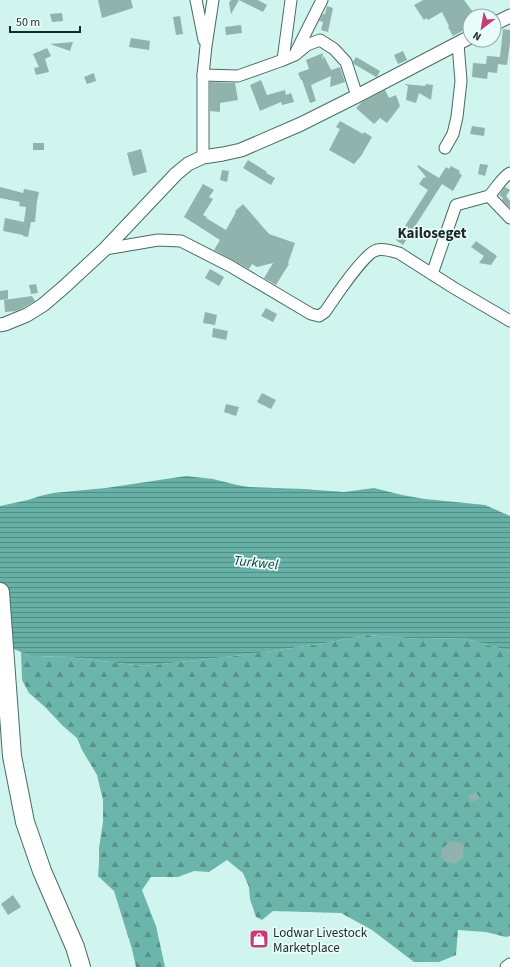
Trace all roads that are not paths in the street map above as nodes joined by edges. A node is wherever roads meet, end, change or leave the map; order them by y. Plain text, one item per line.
1 (196, 0) edge
2 (213, 0) edge
3 (291, 0) edge
4 (322, 0) edge
5 (462, 42) edge
6 (458, 44) junction
7 (206, 46) junction
8 (295, 54) junction
9 (283, 60) junction
10 (203, 75) junction
11 (357, 96) junction
12 (446, 148) dead end
13 (203, 157) junction
14 (510, 173) edge
15 (489, 196) junction
16 (510, 218) edge
17 (105, 249) junction
18 (432, 274) junction
19 (510, 321) edge
20 (0, 325) edge
21 (0, 592) edge
22 (4, 716) edge
23 (75, 947) junction
24 (510, 964) edge
25 (81, 967) edge
26 (88, 967) edge
27 (506, 967) edge

1 - 7 street
2 - 7 street
3 - 9 street
4 - 8 street
5 - 6 street
6 - 11 street
6 - 12 street
7 - 10 street
8 - 9 street
8 - 11 street
9 - 10 street
10 - 13 street
11 - 13 street
13 - 17 street
14 - 15 street
15 - 16 street
15 - 18 street
17 - 18 street
17 - 20 street
18 - 19 street
21 - 22 highway
22 - 23 highway
23 - 25 highway
23 - 26 highway
24 - 27 street

